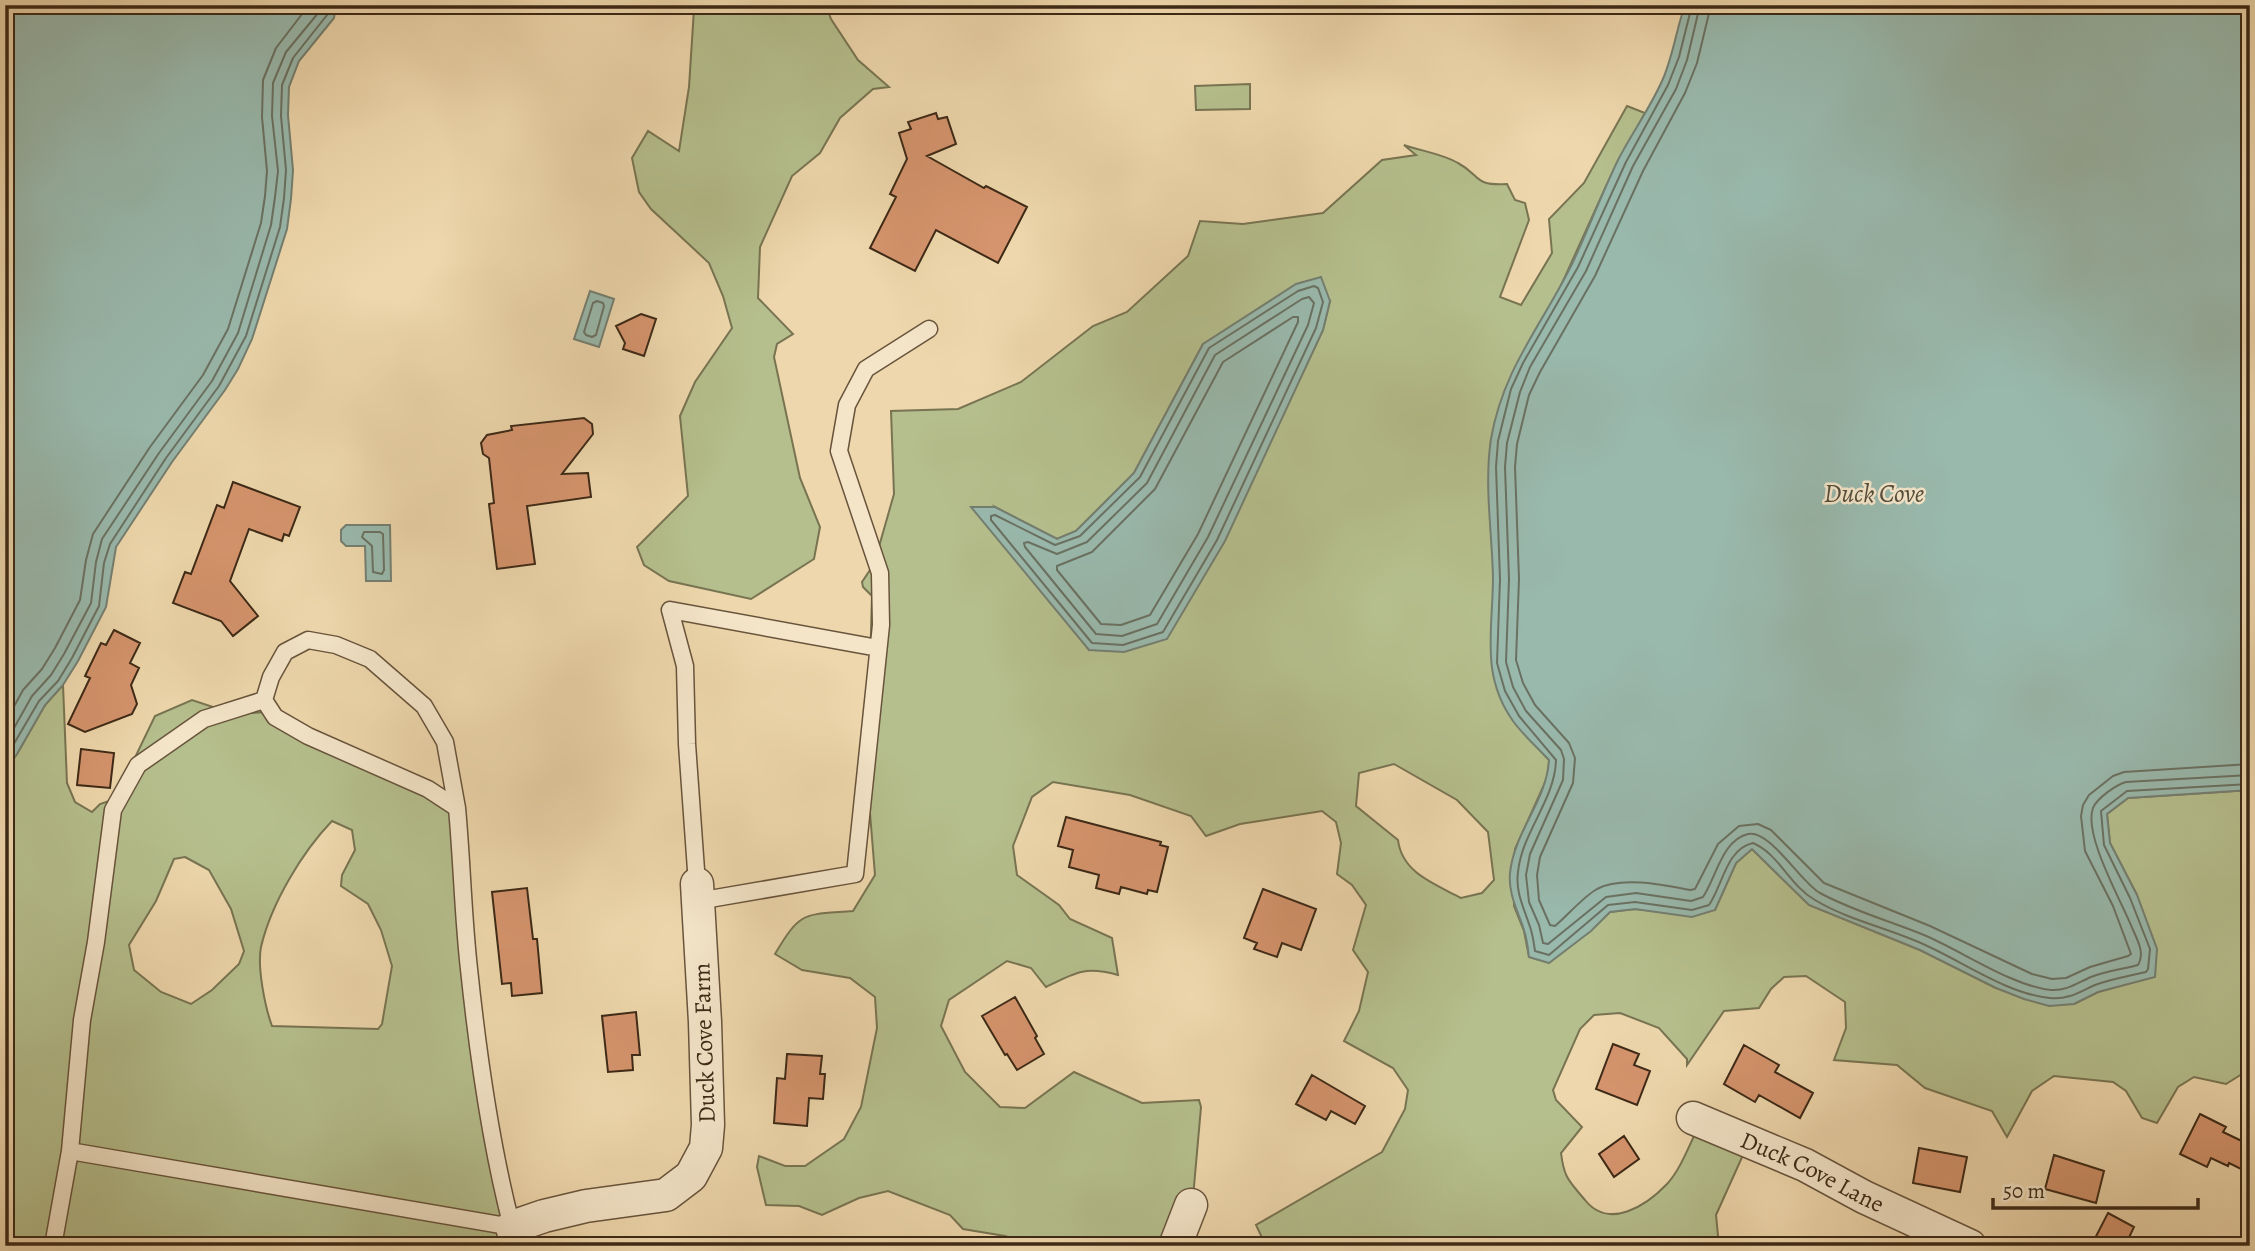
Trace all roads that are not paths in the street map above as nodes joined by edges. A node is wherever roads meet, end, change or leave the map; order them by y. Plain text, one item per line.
1 (929, 329) dead end
2 (878, 648) junction
3 (264, 700) junction
4 (457, 808) junction
5 (698, 893) junction
6 (1693, 1118) dead end
7 (70, 1151) junction
8 (1191, 1205) dead end
9 (515, 1237) edge
10 (53, 1246) edge
11 (1175, 1246) edge
12 (1970, 1246) edge

1 - 2 lane
2 - 5 lane
2 - 5 lane
3 - 4 lane
3 - 4 lane
3 - 7 lane
4 - 9 lane
5 - 9 street, Duck Cove Farm
6 - 12 street, Duck Cove Lane
7 - 9 lane
7 - 10 lane
8 - 11 street

